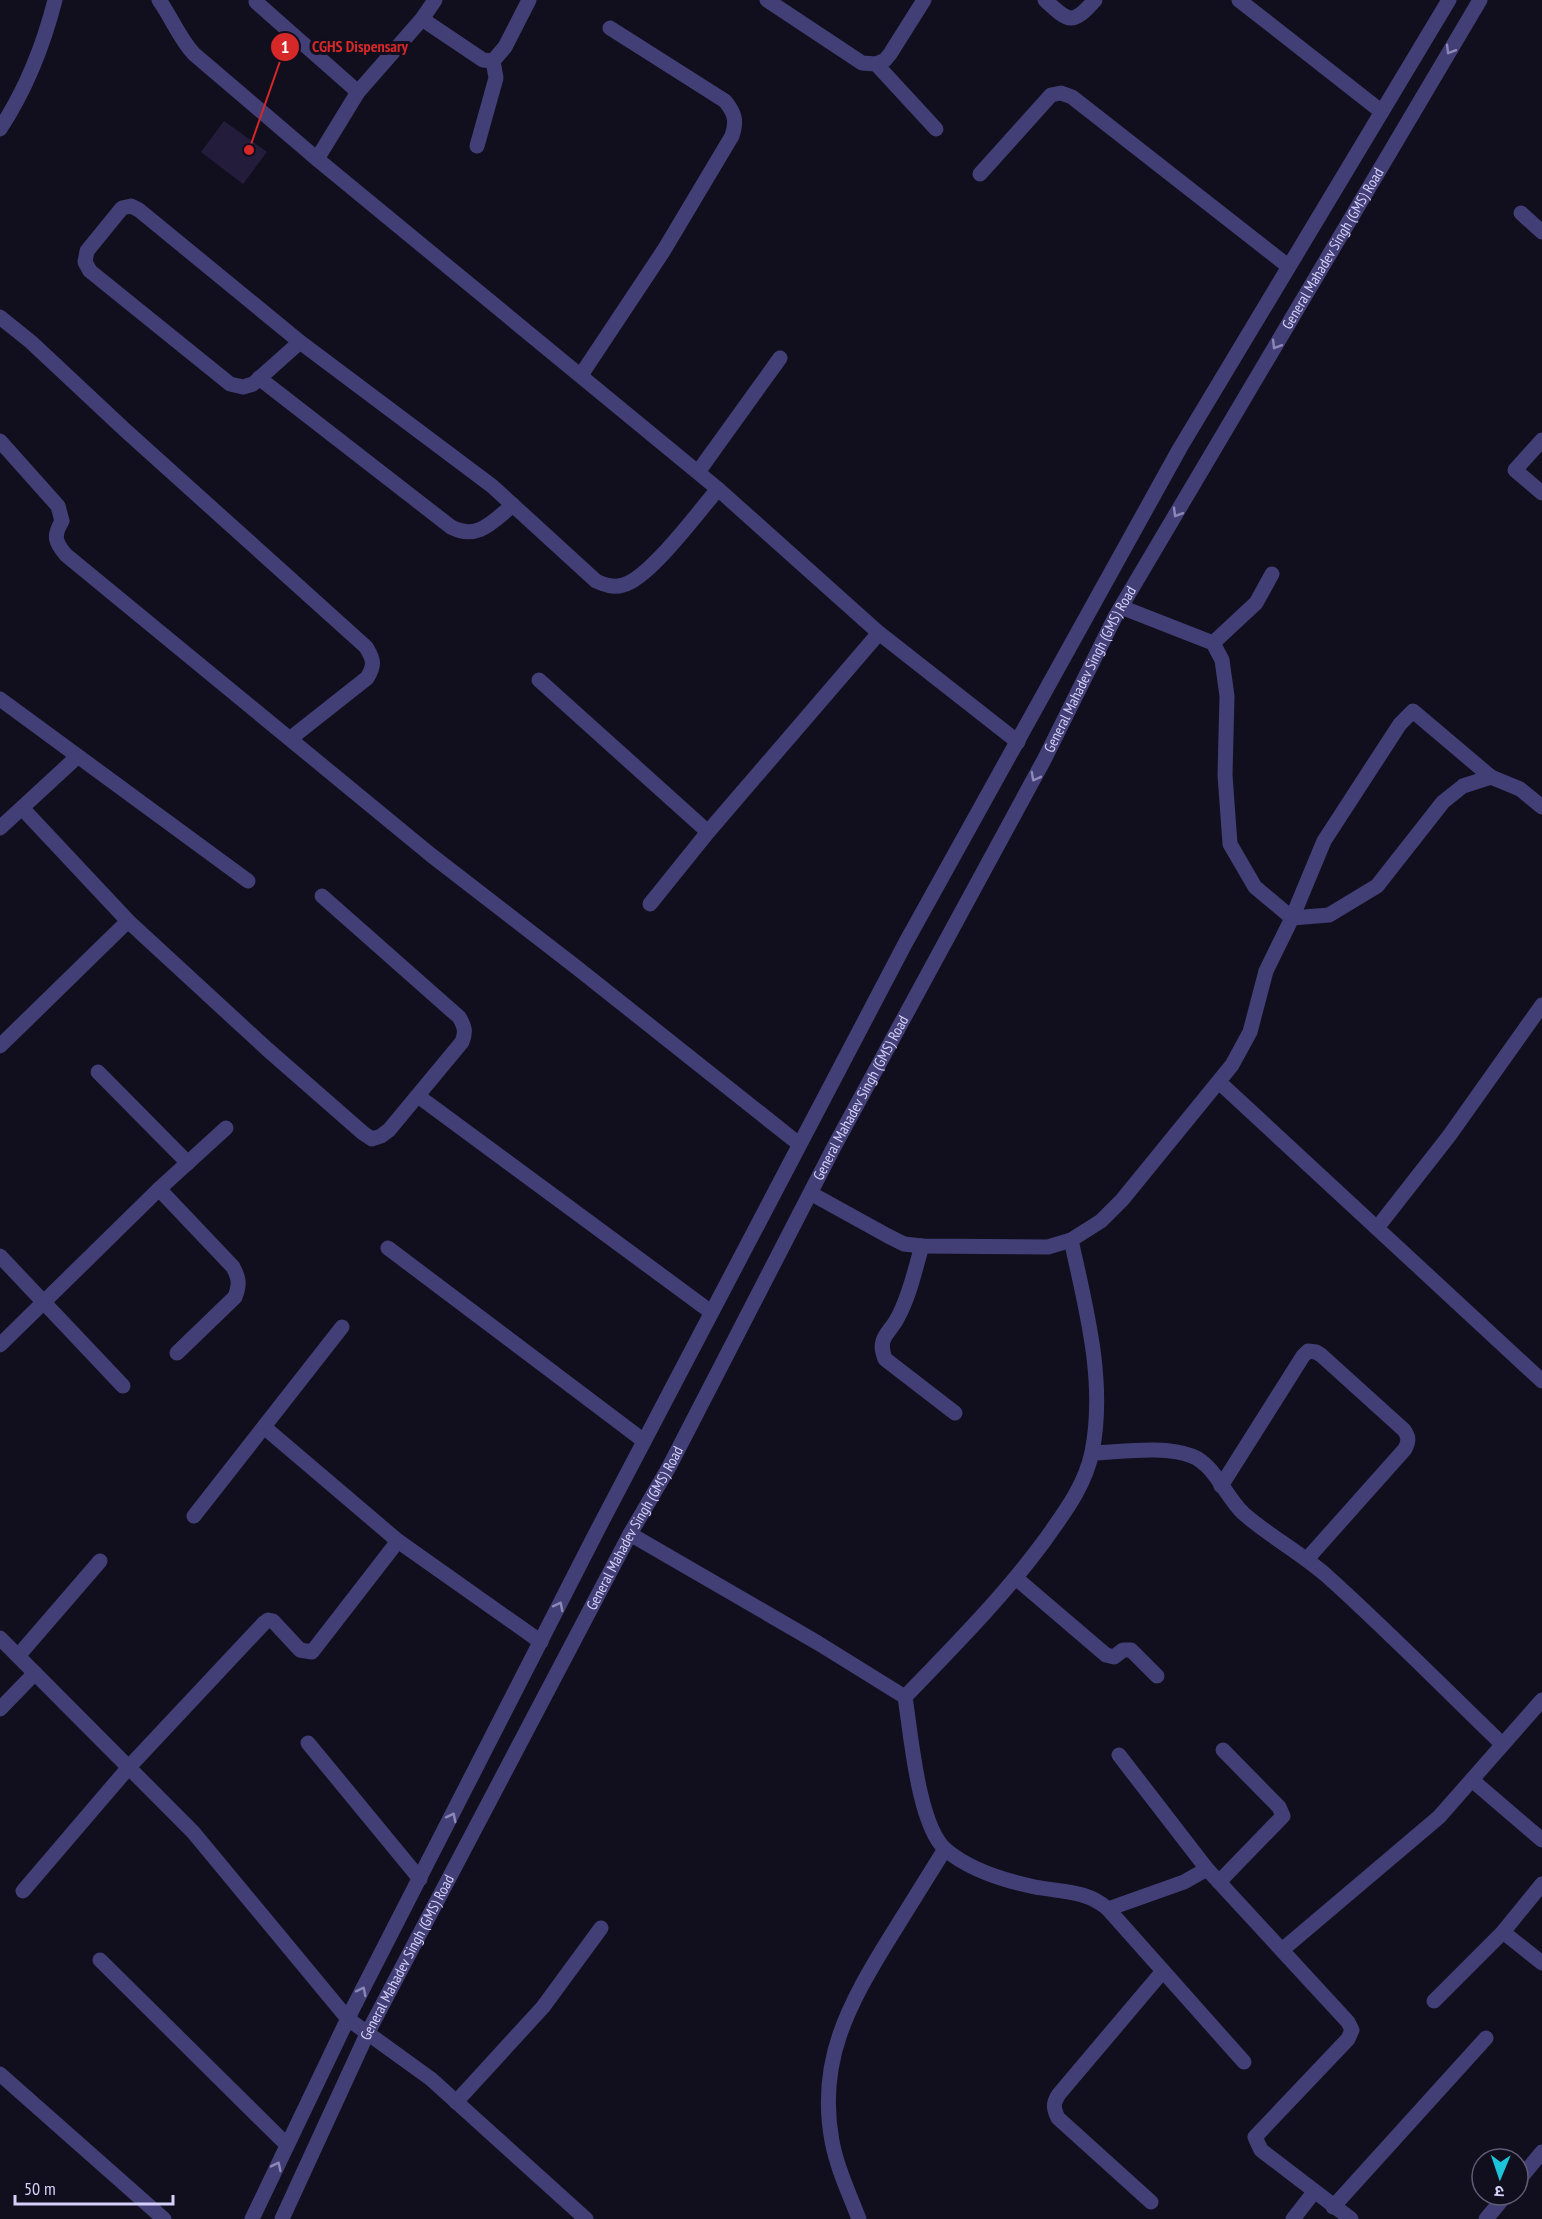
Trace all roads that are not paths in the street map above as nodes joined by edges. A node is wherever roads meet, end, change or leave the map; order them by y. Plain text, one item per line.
1 (55, 0) edge
2 (435, 0) edge
3 (529, 0) edge
4 (767, 0) edge
5 (924, 0) edge
6 (1045, 0) edge
7 (1095, 0) edge
8 (1239, 0) edge
9 (1449, 0) edge
10 (1480, 0) edge
11 (256, 2) dead end
12 (166, 4) edge
13 (422, 19) junction
14 (610, 28) dead end
15 (493, 61) junction
16 (876, 64) junction
17 (358, 92) junction
18 (1382, 112) junction
19 (0, 129) edge
20 (936, 129) dead end
21 (477, 146) dead end
22 (317, 159) junction
23 (980, 174) dead end
24 (1521, 213) dead end
25 (1542, 232) edge
26 (1288, 266) junction
27 (0, 317) edge
28 (300, 342) junction
29 (780, 358) dead end
30 (581, 375) junction
31 (259, 378) junction
32 (1542, 440) edge
33 (0, 441) edge
34 (698, 472) junction
35 (718, 489) junction
36 (1542, 493) edge
37 (513, 505) junction
38 (1272, 574) dead end
39 (1121, 607) junction
40 (879, 633) junction
41 (1213, 643) junction
42 (539, 680) dead end
43 (0, 699) edge
44 (291, 738) junction
45 (1018, 742) junction
46 (77, 757) junction
47 (1491, 777) junction
48 (1542, 807) edge
49 (22, 808) junction
50 (0, 828) edge
51 (708, 832) junction
52 (248, 881) dead end
53 (322, 896) dead end
54 (650, 904) dead end
55 (1292, 918) junction
56 (128, 921) junction
57 (1542, 1005) edge
58 (0, 1046) edge
59 (98, 1072) dead end
60 (1219, 1082) junction
61 (418, 1096) junction
62 (226, 1128) dead end
63 (799, 1144) junction
64 (188, 1163) junction
65 (159, 1189) junction
66 (812, 1194) junction
67 (1377, 1228) junction
68 (1071, 1240) junction
69 (922, 1246) junction
70 (388, 1248) dead end
71 (0, 1256) edge
72 (44, 1301) junction
73 (711, 1312) junction
74 (342, 1327) dead end
75 (0, 1345) edge
76 (177, 1353) dead end
77 (1542, 1381) edge
78 (123, 1386) dead end
79 (955, 1413) dead end
80 (264, 1426) junction
81 (644, 1441) junction
82 (1092, 1453) junction
83 (1221, 1486) junction
84 (194, 1516) dead end
85 (630, 1534) junction
86 (398, 1541) junction
87 (1307, 1559) junction
88 (100, 1561) dead end
89 (1017, 1579) junction
90 (0, 1638) edge
91 (541, 1642) junction
92 (18, 1656) junction
93 (35, 1673) junction
94 (1157, 1676) dead end
95 (905, 1697) junction
96 (1542, 1700) edge
97 (0, 1709) edge
98 (308, 1743) dead end
99 (1502, 1744) junction
100 (1223, 1750) dead end
101 (1119, 1755) dead end
102 (129, 1767) junction
103 (1472, 1780) junction
104 (1542, 1840) edge
105 (945, 1849) junction
106 (1207, 1869) junction
107 (420, 1880) junction
108 (1219, 1882) junction
109 (1542, 1884) edge
110 (23, 1891) dead end
111 (1108, 1909) junction
112 (601, 1928) dead end
113 (1503, 1932) junction
114 (1282, 1950) junction
115 (100, 1959) dead end
116 (1542, 1963) edge
117 (1163, 1971) junction
118 (1434, 2001) dead end
119 (348, 2019) junction
120 (367, 2034) junction
121 (1486, 2038) dead end
122 (1244, 2062) dead end
123 (0, 2074) edge
124 (456, 2102) junction
125 (287, 2145) junction
126 (1542, 2152) edge
127 (1530, 2166) edge
128 (1314, 2192) junction
129 (1151, 2202) dead end
130 (1333, 2206) junction
131 (1496, 2207) edge
132 (164, 2219) edge
133 (252, 2219) edge
134 (282, 2219) edge
135 (586, 2219) edge
136 (859, 2219) edge
137 (1293, 2219) edge
138 (1351, 2219) edge
139 (1486, 2219) edge

1 - 19 street
2 - 13 street
3 - 15 street
4 - 16 street
5 - 16 street
6 - 7 street
8 - 18 street
9 - 18 street
10 -> 39 street, General Mahadev Singh (GMS) Road
11 - 17 street
12 - 22 street
13 - 15 street
13 - 17 street
14 - 30 street
15 - 21 street
16 - 20 street
17 - 22 street
18 - 26 street
22 - 30 street
23 - 26 street
24 - 25 street
26 - 45 street
27 - 44 street
28 - 31 street
28 - 31 street
28 - 37 street
29 - 34 street
30 - 34 street
31 - 37 street
32 - 36 street
33 - 44 street
34 - 35 street
35 - 37 street
35 - 40 street
38 - 41 street
39 - 41 street
39 -> 66 street, General Mahadev Singh (GMS) Road
40 - 45 street
40 - 51 street
41 - 55 street
42 - 51 street
43 - 46 street
44 - 63 street
45 - 63 street
46 - 49 street
46 - 52 street
47 - 48 street
47 - 55 street
47 - 55 street
49 - 50 street
49 - 56 street
51 - 54 street
53 - 61 street
55 - 60 street
56 - 58 street
56 - 61 street
57 - 67 street
59 - 64 street
60 - 67 street
60 - 68 street
61 - 73 street
62 - 64 street
63 - 73 street
64 - 65 street
65 - 72 street
65 - 76 street
66 - 69 street
66 - 85 street, General Mahadev Singh (GMS) Road
67 - 77 street
68 - 69 street
68 - 82 street
69 - 79 street
70 - 81 street
71 - 72 street
72 - 75 street
72 - 78 street
73 - 81 street
74 - 80 street
80 - 84 street
80 - 86 street
91 -> 81 street
82 - 83 street
82 - 89 street
83 - 87 street
83 - 87 street
85 - 95 street
85 - 120 street, General Mahadev Singh (GMS) Road
86 - 91 street
86 - 102 street
87 - 99 street
88 - 92 street
89 - 94 street
89 - 95 street
90 - 92 street
107 -> 91 street
92 - 93 street
93 - 97 street
93 - 102 street
95 - 105 street
96 - 99 street
98 - 107 street
99 - 103 street
100 - 108 street
101 - 106 street
102 - 110 street
102 - 119 street
103 - 104 street
103 - 114 street
105 - 111 street
105 - 136 street
106 - 108 street
106 - 111 street
119 -> 107 street
108 - 114 street
109 - 113 street
111 - 117 street
112 - 124 street
113 - 116 street
113 - 118 street
114 - 128 street
115 - 125 street
117 - 122 street
117 - 129 street
119 - 120 street
119 - 125 street
120 - 124 street
120 - 134 street, General Mahadev Singh (GMS) Road
121 - 130 street
123 - 132 street
124 - 135 street
133 -> 125 street
126 - 127 street
128 - 130 street
128 - 137 street
130 - 138 street
131 - 139 street

